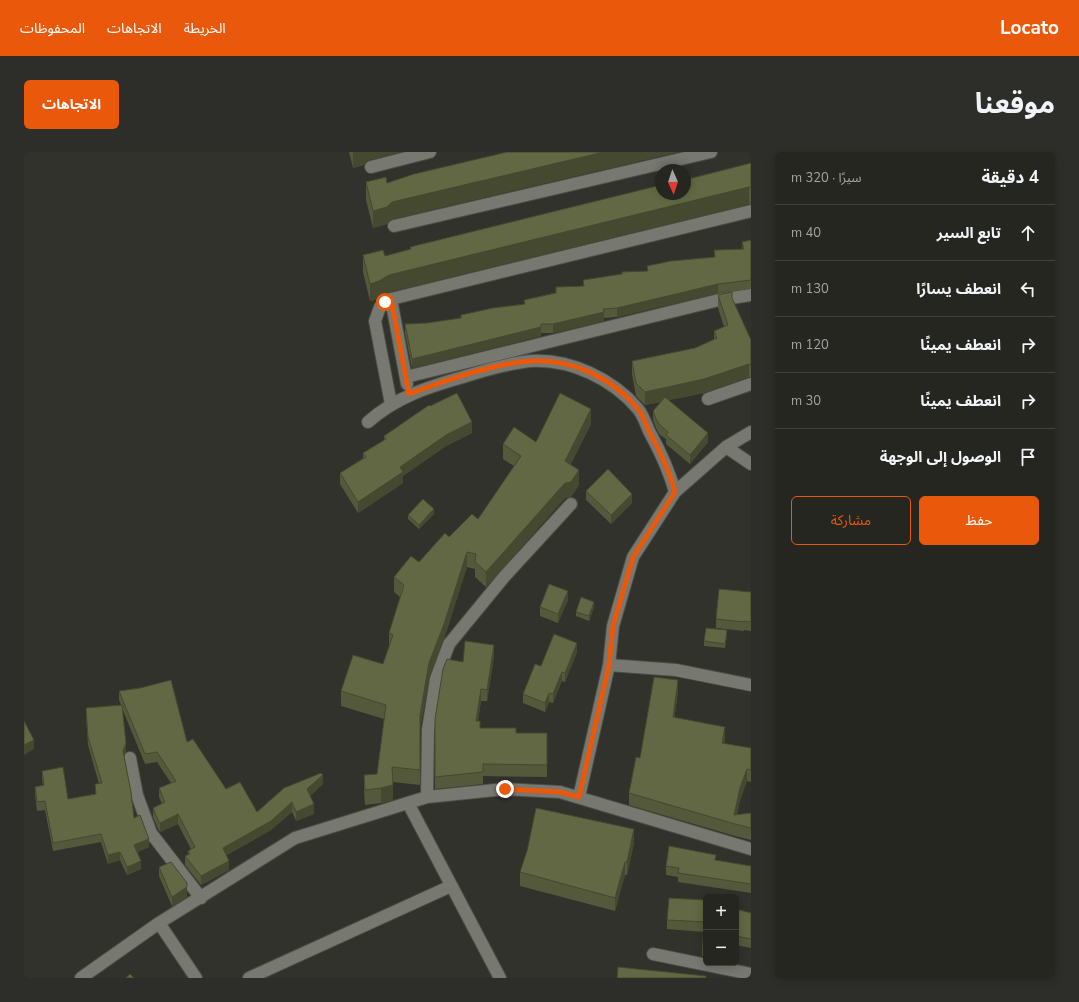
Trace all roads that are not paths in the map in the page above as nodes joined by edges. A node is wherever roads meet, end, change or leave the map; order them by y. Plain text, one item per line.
1 (430, 152) edge
2 (711, 152) edge
3 (371, 167) dead end
4 (751, 211) edge
5 (394, 226) dead end
6 (751, 295) edge
7 (391, 299) junction
8 (406, 377) junction
9 (751, 384) edge
10 (409, 394) junction
11 (708, 399) dead end
12 (391, 404) junction
13 (368, 422) dead end
14 (751, 432) edge
15 (726, 447) junction
16 (751, 464) edge
17 (675, 492) junction
18 (571, 504) dead end
19 (609, 665) junction
20 (751, 685) edge
21 (130, 758) dead end
22 (427, 797) junction
23 (579, 797) junction
24 (408, 803) junction
25 (751, 849) edge
26 (451, 886) junction
27 (201, 898) junction
28 (159, 923) junction
29 (653, 954) dead end
30 (751, 974) edge
31 (81, 978) edge
32 (196, 978) edge
33 (248, 978) edge
34 (499, 978) edge

1 - 3 street
2 - 5 street
4 - 7 street
6 - 8 street
7 - 8 street
7 - 12 street
8 - 10 street
9 - 11 street
10 - 12 street
10 - 17 street
12 - 13 street
14 - 15 street
15 - 16 street
15 - 17 street
17 - 19 street
18 - 22 street
19 - 20 street
19 - 23 street
21 - 27 street
22 - 23 street
22 - 24 street
23 - 25 street
24 - 26 street
24 - 27 street
26 - 33 street
26 - 34 street
27 - 28 street
28 - 31 street
28 - 32 street
29 - 30 street

